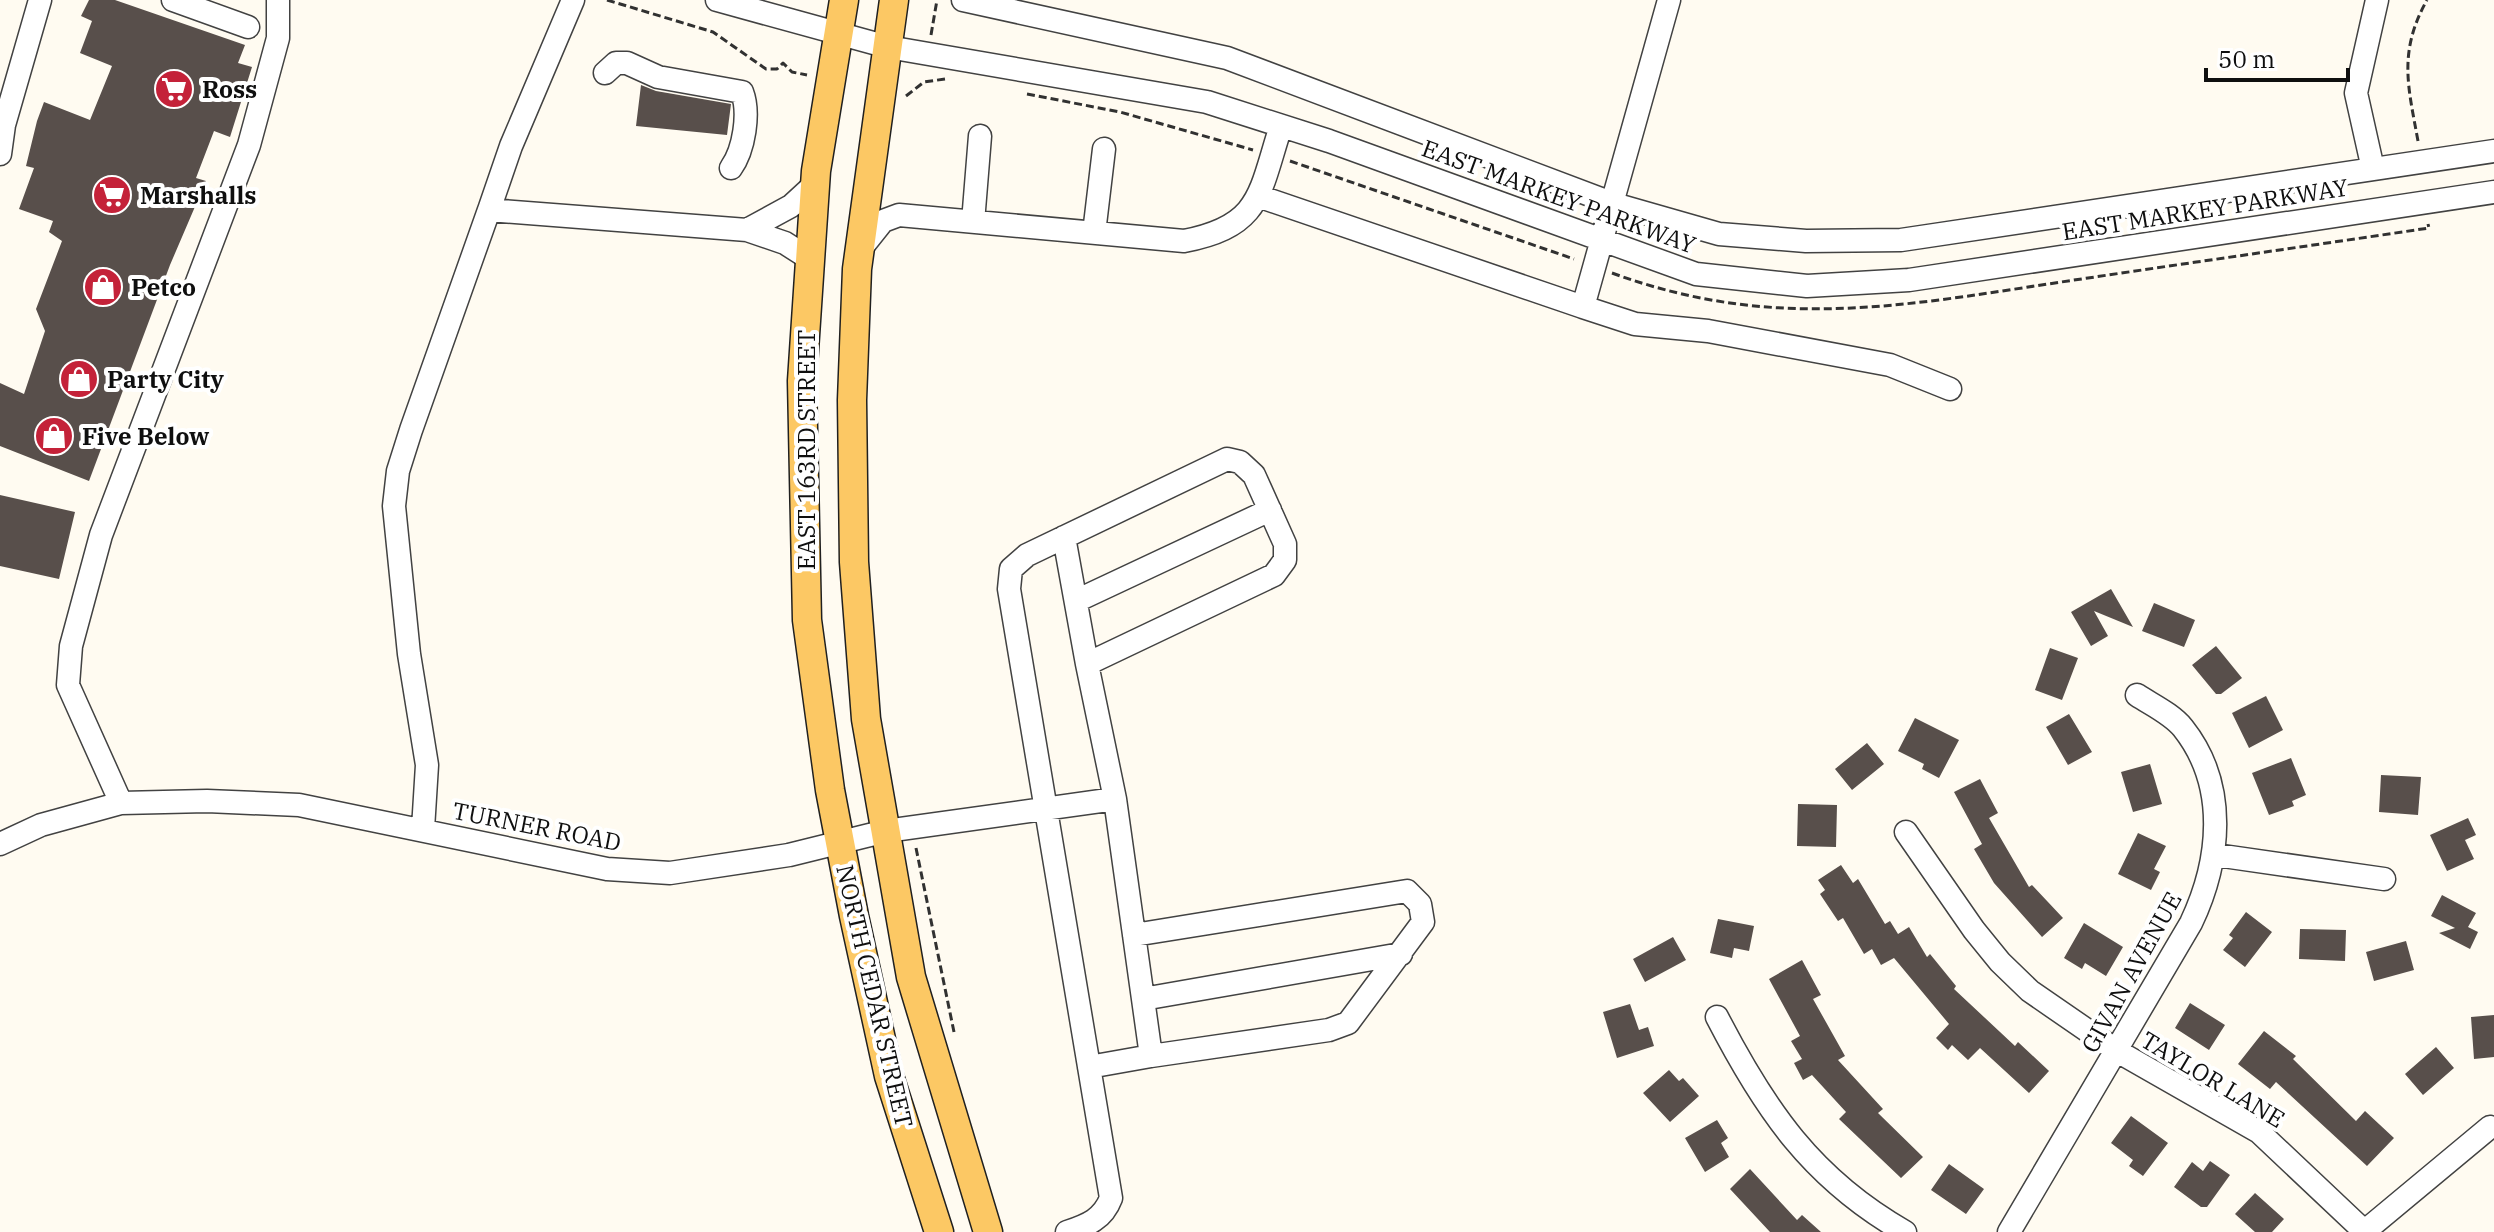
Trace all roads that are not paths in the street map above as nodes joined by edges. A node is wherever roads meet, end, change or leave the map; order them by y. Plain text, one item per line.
1 (40, 0) edge
2 (173, 0) edge
3 (278, 0) edge
4 (573, 0) edge
5 (717, 0) edge
6 (844, 0) edge
7 (894, 0) edge
8 (963, 0) edge
9 (1669, 0) edge
10 (2377, 0) edge
11 (218, 8) edge
12 (248, 27) dead end
13 (839, 35) junction
14 (888, 47) junction
15 (605, 73) dead end
16 (1281, 126) junction
17 (980, 136) dead end
18 (1104, 149) dead end
19 (2494, 151) edge
20 (0, 154) edge
21 (731, 168) dead end
22 (2373, 169) junction
23 (816, 183) junction
24 (2494, 192) edge
25 (1258, 196) junction
26 (1614, 204) junction
27 (489, 210) junction
28 (973, 222) junction
29 (747, 230) junction
30 (1094, 233) junction
31 (1605, 238) junction
32 (859, 251) junction
33 (810, 259) junction
34 (1583, 307) junction
35 (1950, 389) dead end
36 (1270, 510) junction
37 (1064, 537) junction
38 (1076, 601) junction
39 (1087, 664) junction
40 (2137, 695) dead end
41 (1115, 799) junction
42 (121, 803) junction
43 (1046, 808) junction
44 (423, 829) junction
45 (895, 831) junction
46 (1906, 832) dead end
47 (0, 844) edge
48 (840, 846) junction
49 (2216, 855) junction
50 (2384, 879) dead end
51 (1134, 935) junction
52 (1401, 954) junction
53 (1143, 999) junction
54 (1717, 1017) dead end
55 (2117, 1051) junction
56 (1151, 1056) junction
57 (1089, 1067) junction
58 (2490, 1127) dead end
59 (939, 1232) edge
60 (988, 1232) edge
61 (1067, 1232) edge
62 (1905, 1232) edge
63 (2009, 1232) edge
64 (2365, 1232) edge

1 - 20 street
2 - 11 street
3 - 42 street
4 - 27 street
5 - 13 street, EAST MARKEY PARKWAY
6 - 13 main road, EAST 163RD STREET
7 - 14 main road, EAST 163RD STREET
8 - 26 street, EAST MARKEY PARKWAY
9 - 26 street
10 - 22 street
11 - 12 street
13 - 14 street, EAST MARKEY PARKWAY
13 - 23 main road, EAST 163RD STREET
14 - 16 street, EAST MARKEY PARKWAY
14 - 32 main road, EAST 163RD STREET
15 - 21 street
16 - 25 street
16 - 31 street, EAST MARKEY PARKWAY
17 - 28 street
18 - 30 street
19 - 22 street, EAST MARKEY PARKWAY
22 - 26 street, EAST MARKEY PARKWAY
23 - 29 street
23 - 33 main road, EAST 163RD STREET
24 - 31 street, EAST MARKEY PARKWAY
25 - 30 street
25 - 34 street
26 - 31 street
27 - 29 street
27 - 44 street
28 - 30 street
28 - 32 street
29 - 33 street
31 - 34 street
32 - 45 main road, EAST 163RD STREET
33 - 48 main road, EAST 163RD STREET
34 - 35 street
36 - 37 street
36 - 38 street
36 - 39 street
37 - 38 street
37 - 43 street
38 - 39 street
39 - 41 street
40 - 49 street, GIVAN AVENUE
41 - 43 street, TURNER ROAD
41 - 51 street
42 - 44 street, TURNER ROAD
42 - 47 street, TURNER ROAD
43 - 45 street, TURNER ROAD
43 - 57 street
44 - 48 street, TURNER ROAD
45 - 48 street, TURNER ROAD
45 - 60 main road, NORTH CEDAR STREET
46 - 55 street, TAYLOR LANE
48 - 59 main road, NORTH CEDAR STREET
49 - 50 street
49 - 55 street, GIVAN AVENUE
51 - 52 street
51 - 53 street
52 - 53 street
52 - 56 street
53 - 56 street
54 - 62 street
55 - 63 street, GIVAN AVENUE
55 - 64 street, TAYLOR LANE
56 - 57 street
57 - 61 street
58 - 64 street

